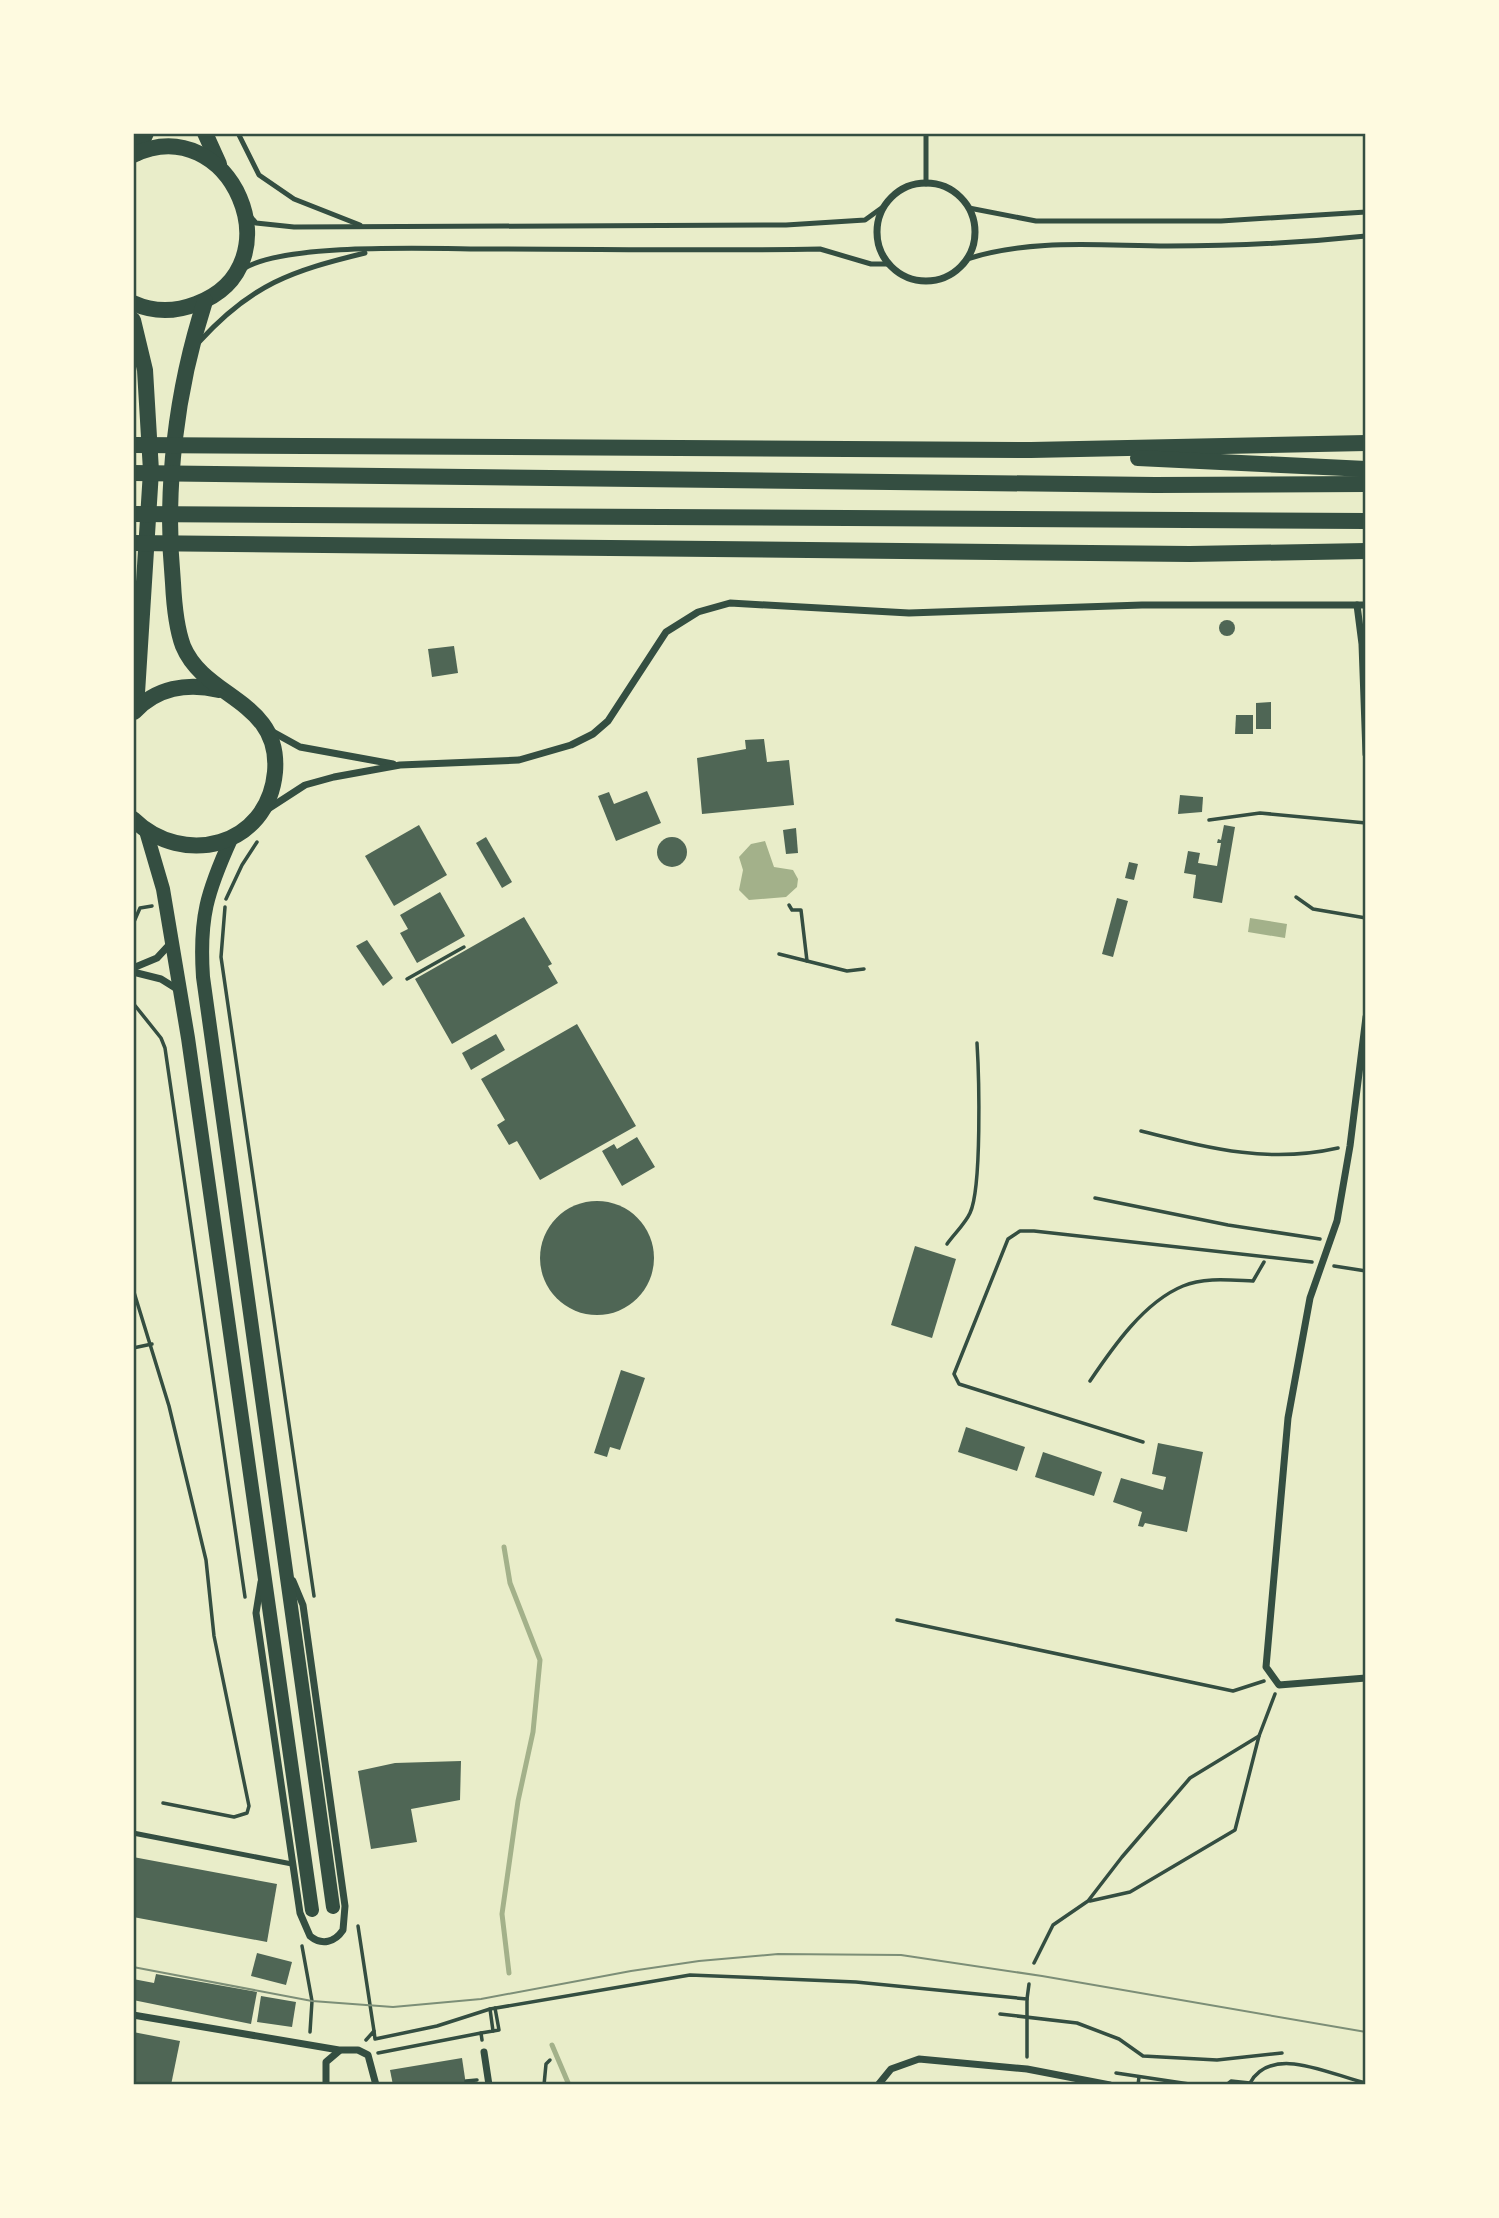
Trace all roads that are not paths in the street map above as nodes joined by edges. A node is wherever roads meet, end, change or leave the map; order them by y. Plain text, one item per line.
1 (146, 133) edge
2 (205, 133) edge
3 (239, 133) edge
4 (926, 133) edge
5 (135, 154) edge
6 (222, 169) junction
7 (926, 184) junction
8 (883, 207) junction
9 (969, 208) junction
10 (1366, 212) edge
11 (247, 213) junction
12 (366, 227) junction
13 (1366, 236) edge
14 (378, 250) junction
15 (967, 259) junction
16 (888, 264) junction
17 (234, 275) junction
18 (205, 301) junction
19 (133, 303) edge
20 (133, 320) edge
21 (190, 352) junction
22 (1366, 443) edge
23 (133, 445) edge
24 (1031, 450) junction
25 (1366, 468) edge
26 (133, 473) edge
27 (1366, 484) edge
28 (133, 514) edge
29 (1366, 521) edge
30 (133, 542) edge
31 (1366, 551) edge
32 (1357, 605) junction
33 (1366, 605) edge
34 (237, 698) junction
35 (135, 711) edge
36 (264, 726) junction
37 (1366, 754) edge
38 (400, 765) junction
39 (259, 815) junction
40 (133, 819) edge
41 (146, 831) junction
42 (231, 839) junction
43 (171, 943) junction
44 (133, 970) edge
45 (179, 990) junction
46 (1366, 1017) edge
47 (283, 1558) junction
48 (264, 1561) junction
49 (1366, 1678) edge
50 (133, 1833) edge
51 (292, 1864) junction
52 (332, 1907) dead end
53 (312, 1910) dead end
54 (133, 2015) edge
55 (339, 2050) junction
56 (484, 2052) road end
57 (1080, 2082) edge
58 (326, 2085) edge
59 (376, 2085) edge
60 (489, 2085) edge
61 (878, 2085) edge
62 (1110, 2085) edge

1 - 5 main road
2 - 6 main road
3 - 12 lane
4 - 7 lane
5 - 6 main road
6 - 11 main road
7 - 8 street
7 - 9 street
8 - 12 lane
8 - 16 street
9 - 10 lane
9 - 15 street
11 - 12 lane
11 - 17 main road
13 - 15 lane
14 - 16 lane
14 - 17 lane
14 - 21 lane
15 - 16 street
17 - 18 main road
18 - 19 main road
18 - 21 main road
20 - 35 main road
21 - 34 main road
22 - 24 main road
23 - 24 main road
24 - 25 main road
26 - 27 main road
28 - 29 main road
30 - 31 main road
32 - 33 street
32 - 37 street
32 - 38 street
34 - 35 main road
34 - 36 main road
36 - 38 street
36 - 39 main road
38 - 39 street
39 - 42 main road
40 - 41 main road
41 - 42 main road
41 - 43 main road
42 - 47 main road
43 - 44 street
43 - 45 main road
44 - 45 street
45 - 48 main road
46 - 49 street
47 - 51 street
47 - 52 main road
48 - 51 street
48 - 53 main road
50 - 51 lane
54 - 55 street
55 - 58 street
55 - 59 street
56 - 60 street
57 - 61 street
57 - 62 street

